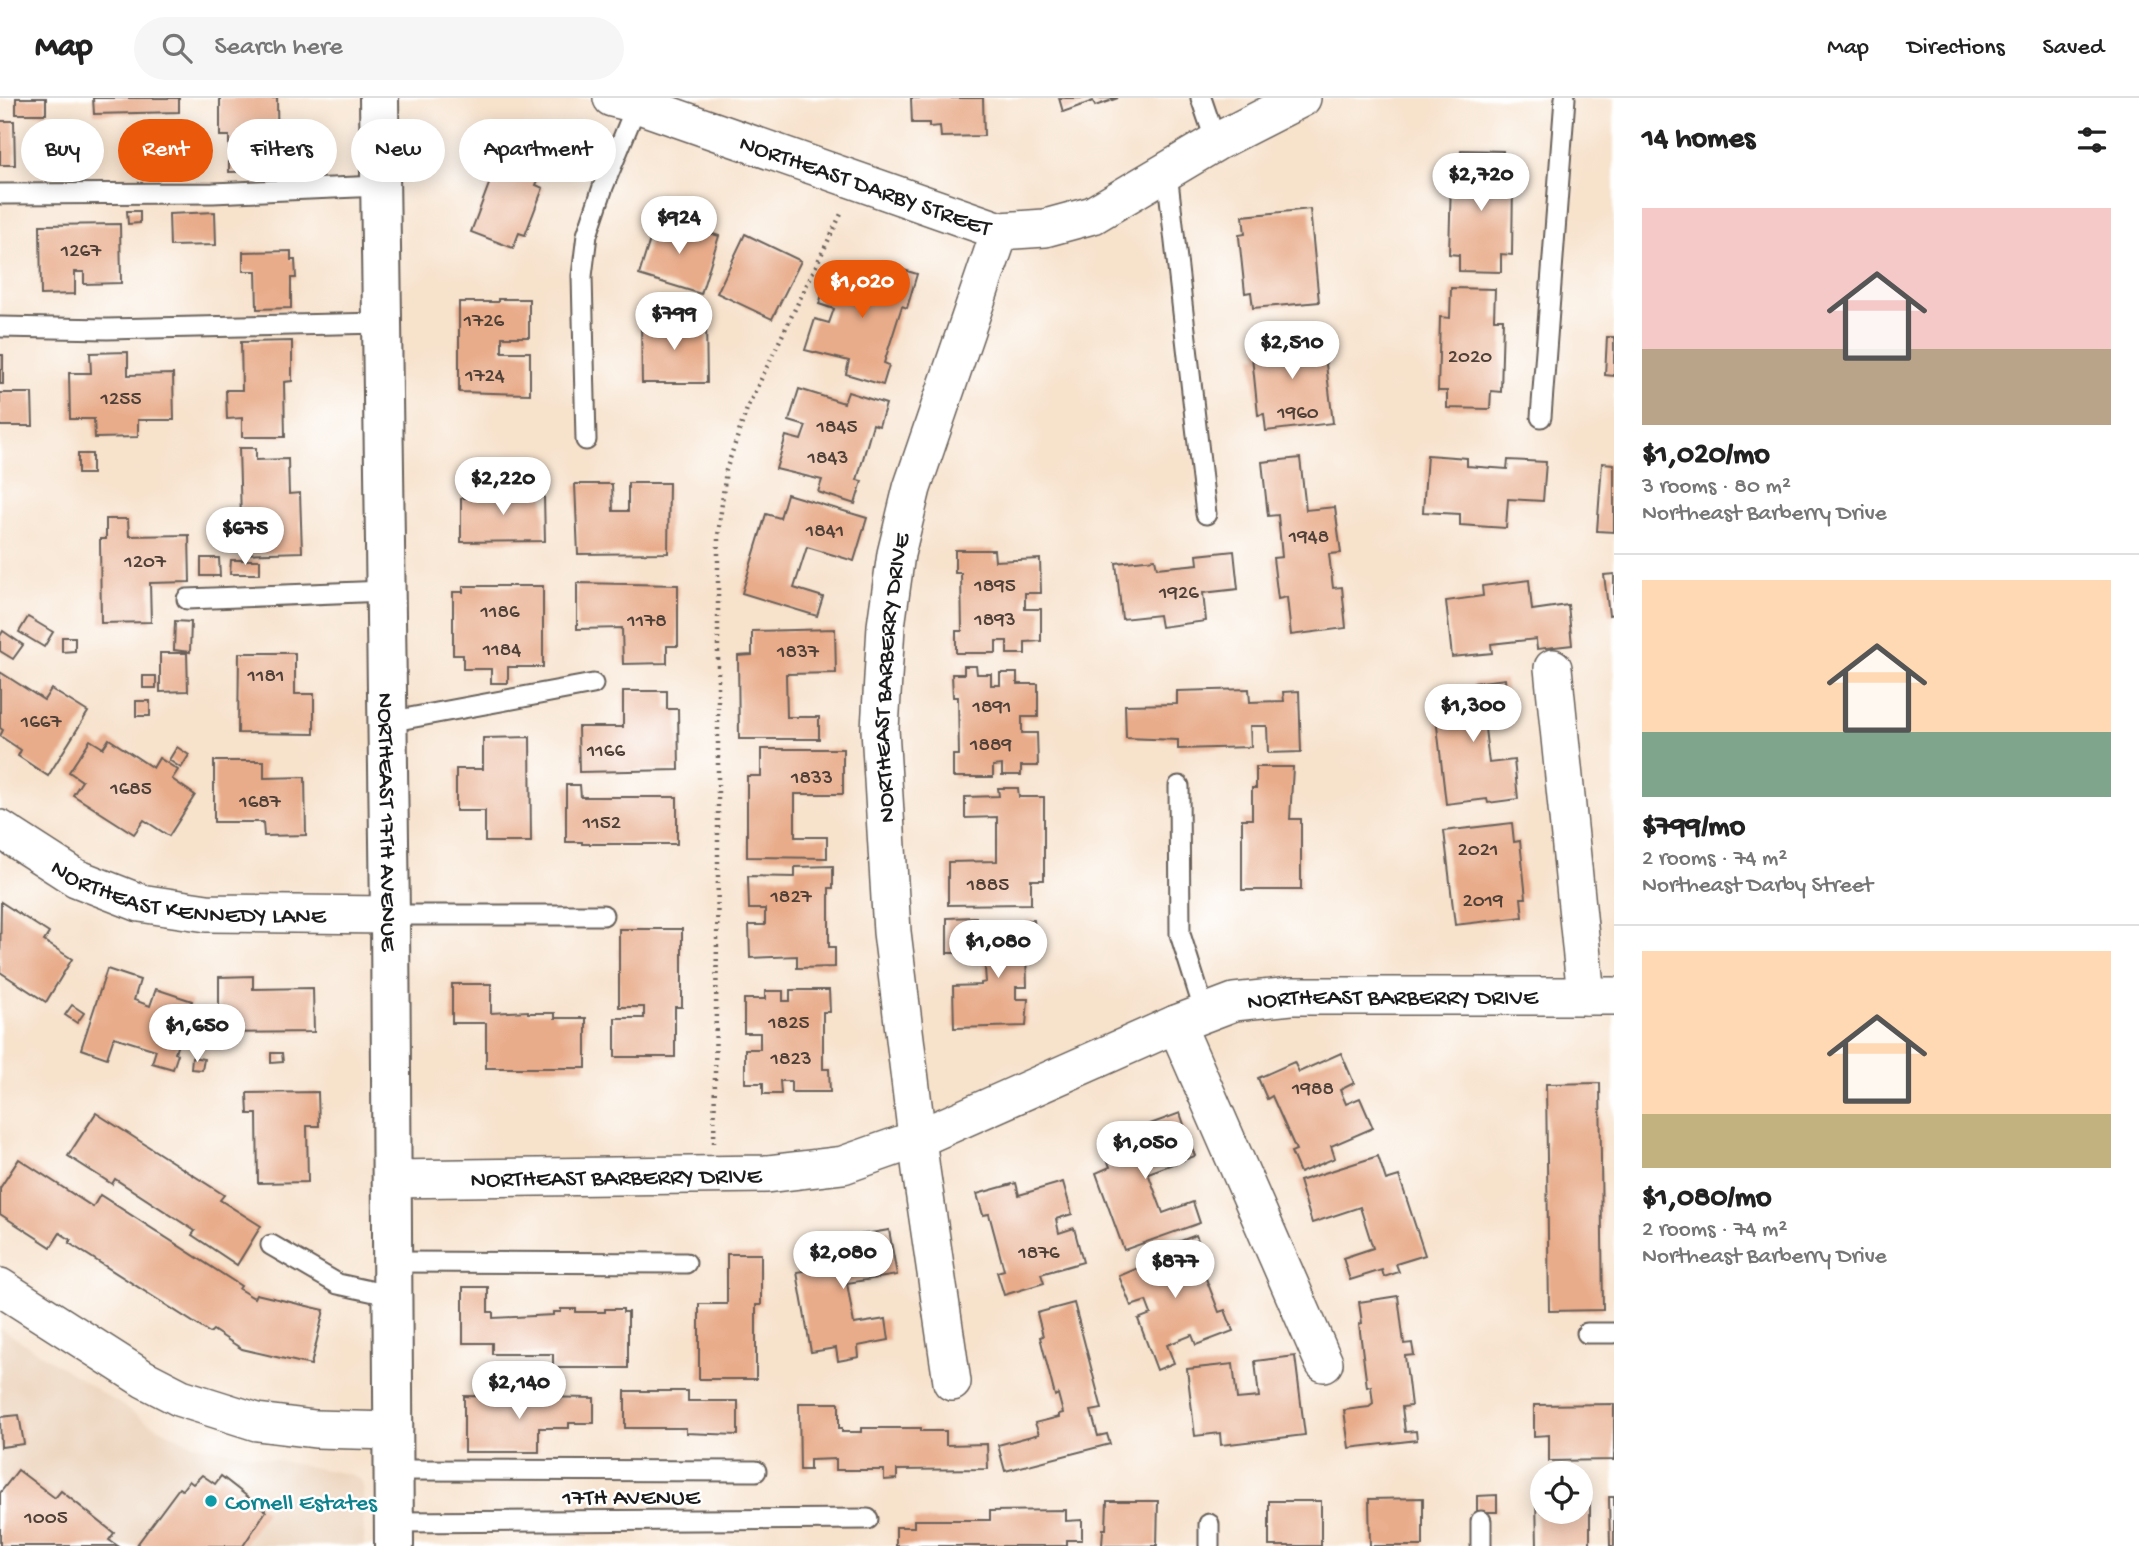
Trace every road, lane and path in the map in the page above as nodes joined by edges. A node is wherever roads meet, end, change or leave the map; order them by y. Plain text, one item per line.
1 (379, 98) edge
2 (1201, 98) edge
3 (1302, 98) edge
4 (1565, 98) edge
5 (625, 101) edge
6 (1216, 142) junction
7 (1167, 172) junction
8 (380, 186) junction
9 (0, 194) edge
10 (842, 211) dead end
11 (1000, 231) junction
12 (382, 323) junction
13 (0, 327) edge
14 (1541, 417) dead end
15 (586, 440) dead end
16 (1206, 514) dead end
17 (386, 591) junction
18 (187, 598) dead end
19 (1553, 668) dead end
20 (593, 684) dead end
21 (388, 722) junction
22 (1179, 786) dead end
23 (0, 829) edge
24 (390, 915) junction
25 (603, 915) dead end
26 (1600, 996) edge
27 (1191, 1019) junction
28 (917, 1139) junction
29 (714, 1144) dead end
30 (392, 1179) junction
31 (271, 1245) dead end
32 (686, 1264) dead end
33 (393, 1279) junction
34 (0, 1287) edge
35 (1587, 1333) dead end
36 (1614, 1333) edge
37 (1324, 1363) dead end
38 (952, 1382) dead end
39 (393, 1430) junction
40 (393, 1470) junction
41 (755, 1471) dead end
42 (869, 1518) dead end
43 (1481, 1521) dead end
44 (1209, 1524) dead end
45 (394, 1534) edge
46 (1209, 1546) edge
47 (1481, 1546) edge

1 - 8 street, NORTHEAST 17TH AVENUE
2 - 6 lane
3 - 6 street, NORTHEAST DARBY STREET
4 - 14 lane
5 - 11 street, NORTHEAST DARBY STREET
5 - 15 lane
6 - 7 street, NORTHEAST DARBY STREET
7 - 11 street, NORTHEAST DARBY STREET
7 - 16 lane
8 - 9 lane
8 - 12 street, NORTHEAST 17TH AVENUE
10 - 29 path
11 - 28 street, NORTHEAST BARBERRY DRIVE
12 - 13 lane
12 - 17 street, NORTHEAST 17TH AVENUE
17 - 18 lane
17 - 21 street, NORTHEAST 17TH AVENUE
19 - 26 street
20 - 21 lane
21 - 24 street, NORTHEAST 17TH AVENUE
22 - 27 lane
23 - 24 street, NORTHEAST KENNEDY LANE
24 - 25 lane
24 - 30 street, NORTHEAST 17TH AVENUE
26 - 27 street, NORTHEAST BARBERRY DRIVE
27 - 28 street, NORTHEAST BARBERRY DRIVE
27 - 37 street
28 - 30 street, NORTHEAST BARBERRY DRIVE
28 - 38 street, NORTHEAST BARBERRY DRIVE
30 - 33 street, NORTHEAST 17TH AVENUE
31 - 33 lane
32 - 33 lane
33 - 39 street, NORTHEAST 17TH AVENUE
34 - 39 street
35 - 36 lane
39 - 40 street, NORTHEAST 17TH AVENUE
40 - 41 lane
40 - 45 street, NORTHEAST 17TH AVENUE
42 - 45 lane, 17TH AVENUE
43 - 47 lane
44 - 46 lane

